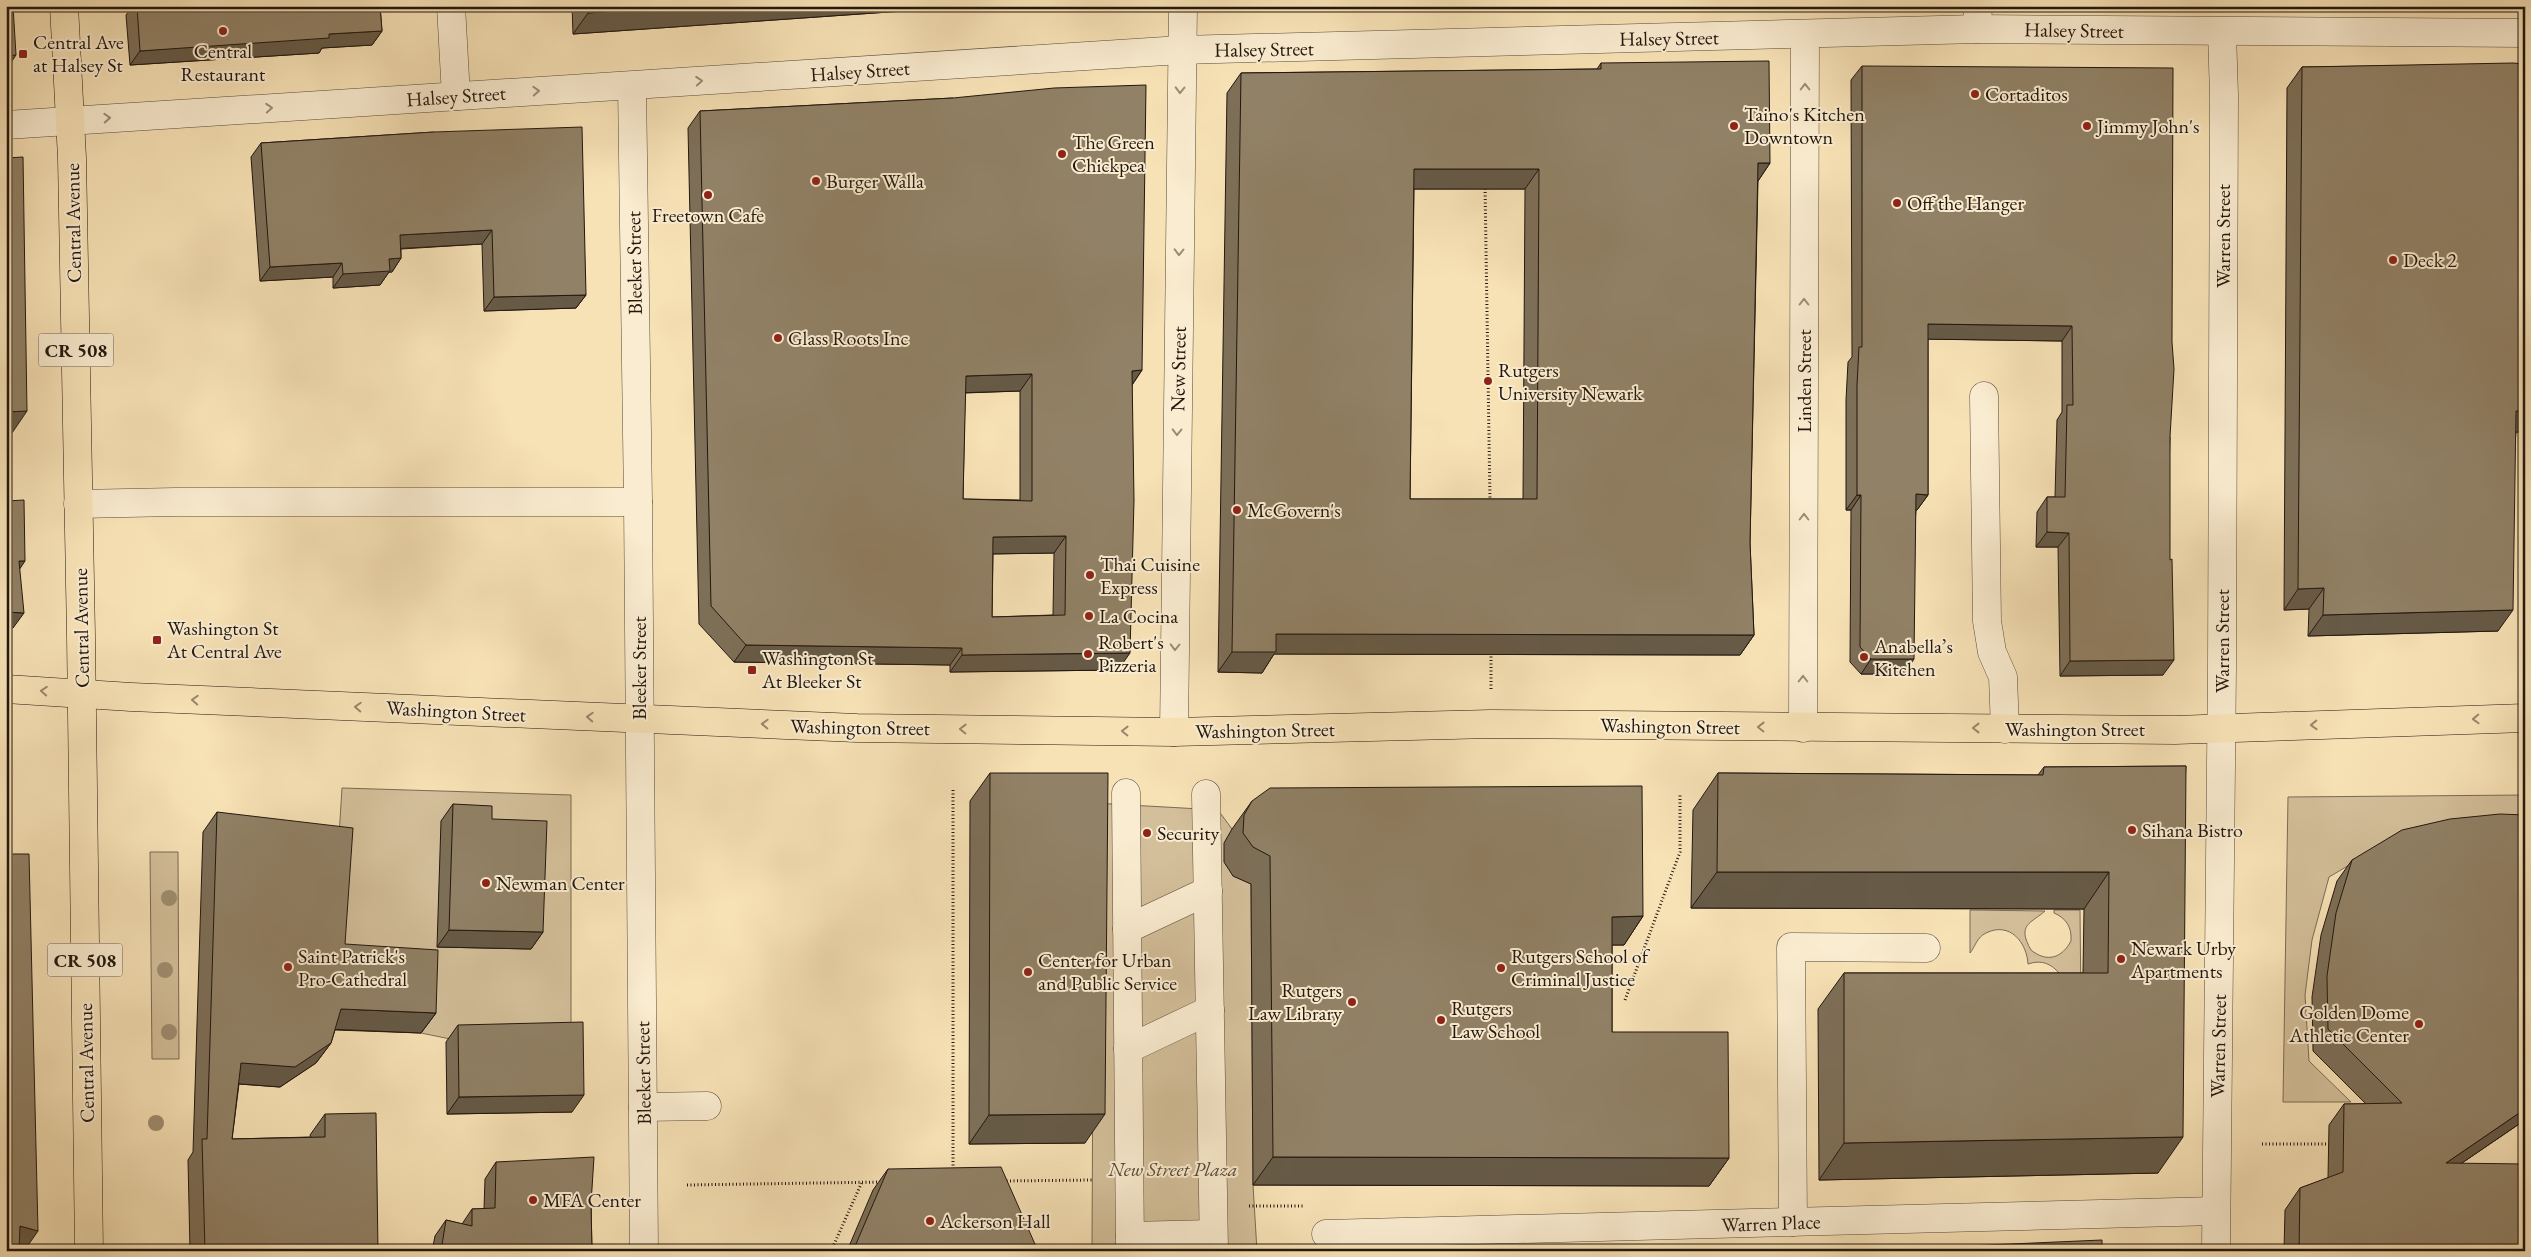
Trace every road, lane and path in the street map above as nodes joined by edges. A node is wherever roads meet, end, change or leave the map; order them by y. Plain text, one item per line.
1 (64, 6) edge
2 (451, 6) edge
3 (1183, 6) edge
4 (1977, 18) edge
5 (2222, 32) junction
6 (2525, 33) edge
7 (1805, 35) junction
8 (1181, 50) junction
9 (632, 86) junction
10 (456, 96) junction
11 (71, 120) junction
12 (6, 125) edge
13 (1485, 179) edge
14 (1984, 396) dead end
15 (638, 502) junction
16 (78, 504) junction
17 (1490, 504) edge
18 (1491, 650) edge
19 (6, 689) edge
20 (82, 694) junction
21 (2525, 718) edge
22 (639, 720) junction
23 (1490, 724) junction
24 (1803, 728) junction
25 (2005, 728) junction
26 (2221, 728) junction
27 (1174, 732) junction
28 (953, 790) dead end
29 (1126, 793) dead end
30 (1206, 794) dead end
31 (1680, 794) dead end
32 (1208, 891) junction
33 (1127, 929) junction
34 (1926, 948) dead end
35 (1625, 1000) dead end
36 (1210, 1010) junction
37 (1128, 1049) junction
38 (707, 1106) dead end
39 (643, 1107) junction
40 (2262, 1144) dead end
41 (2329, 1144) dead end
42 (1130, 1180) junction
43 (953, 1181) edge
44 (862, 1182) junction
45 (890, 1182) edge
46 (687, 1185) dead end
47 (1003, 1189) edge
48 (1213, 1206) junction
49 (1304, 1206) edge
50 (2216, 1211) junction
51 (1793, 1222) junction
52 (1326, 1234) dead end
53 (1495, 1240) edge
54 (1214, 1242) edge
55 (1130, 1243) edge
56 (89, 1251) edge
57 (644, 1251) edge
58 (831, 1251) edge
59 (2216, 1251) edge

1 - 11 main road, Central Avenue / CR 508
2 - 10 street
3 - 8 street, New Street
4 - 5 street, Halsey Street
4 - 7 street, Halsey Street
5 - 6 street, Halsey Street
5 - 26 street, Warren Street
7 - 8 street, Halsey Street
24 -> 7 street, Linden Street
9 -> 8 street, Halsey Street
8 -> 27 street, New Street
10 -> 9 street, Halsey Street
9 - 15 street, Bleeker Street
11 -> 10 street, Halsey Street
11 - 12 street, Halsey Street
11 - 16 main road, Central Avenue / CR 508
13 - 17 path
14 - 25 street
15 - 16 street
15 - 22 street, Bleeker Street
16 - 20 main road, Central Avenue / CR 508
18 - 23 path
20 -> 19 main road, Washington Street
22 -> 20 main road, Washington Street
20 - 56 main road, Central Avenue / CR 508
21 -> 26 main road, Washington Street
27 -> 22 main road, Washington Street
22 - 39 street, Bleeker Street
24 -> 23 main road, Washington Street
23 - 27 main road, Washington Street
25 -> 24 main road, Washington Street
25 - 26 main road, Washington Street
26 - 50 street, Warren Street
28 - 43 path
29 - 33 street
30 - 32 street
31 - 35 path
32 - 33 street
32 - 36 street
33 - 37 street
34 - 51 street
36 - 37 street
36 - 48 street
37 - 42 street
38 - 39 street
39 - 57 street, Bleeker Street
40 - 41 path
42 - 47 path
42 - 55 street
44 - 45 path
44 - 46 path
44 - 58 path
48 - 49 path
48 - 54 street
50 - 51 street, Warren Place
50 - 59 street, Warren Street
51 - 53 street, Warren Place
52 - 53 street, Warren Place
54 - 55 street

